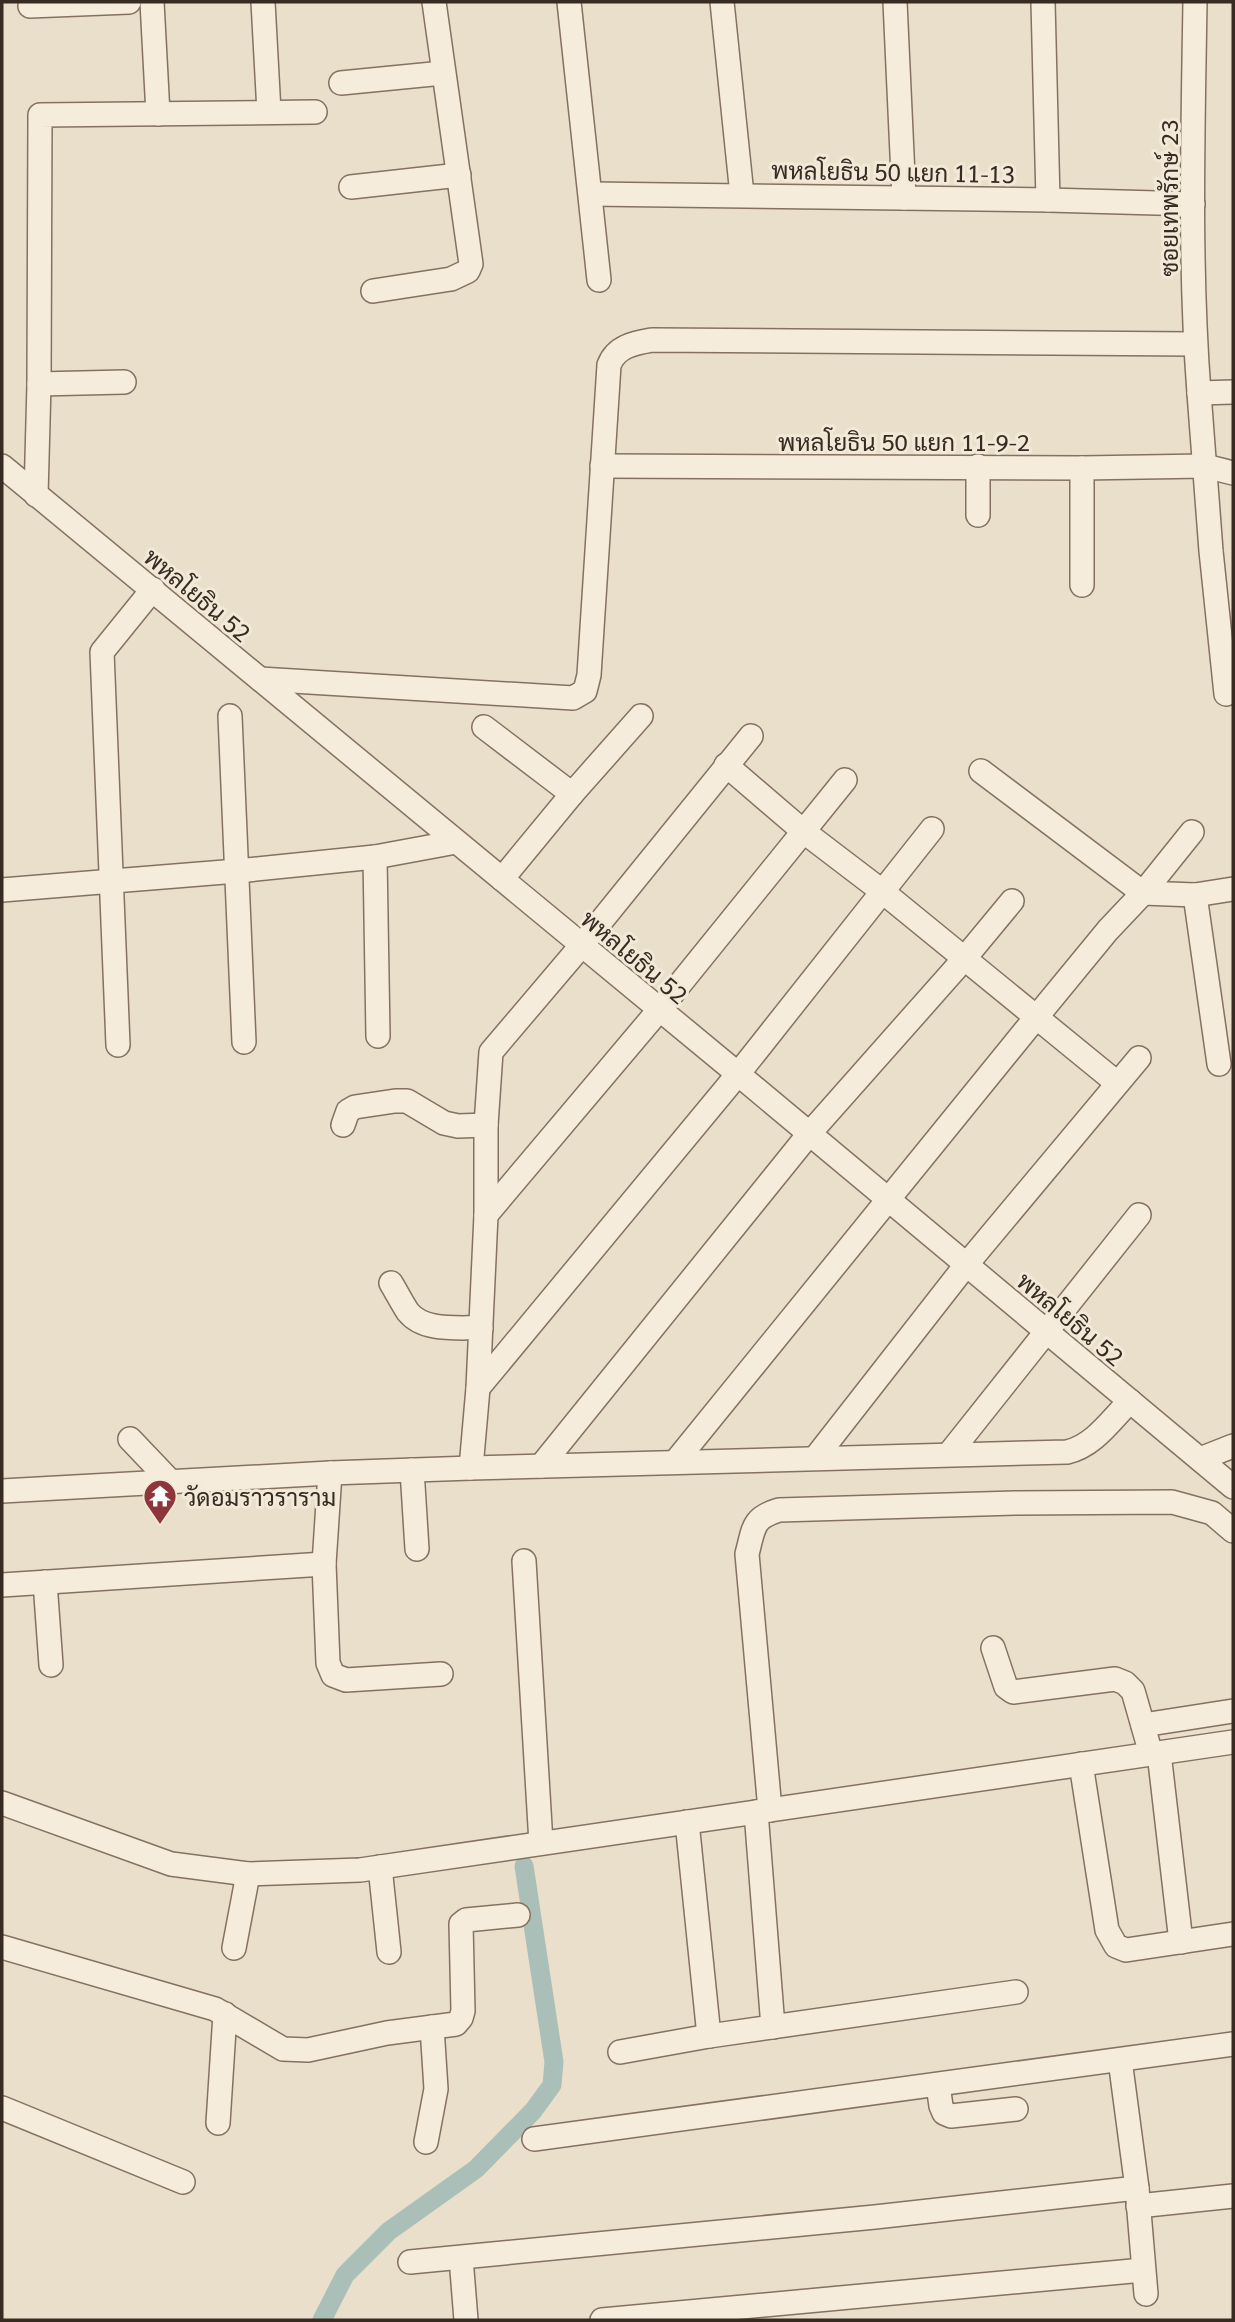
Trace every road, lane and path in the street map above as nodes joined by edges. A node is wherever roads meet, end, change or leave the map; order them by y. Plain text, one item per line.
1 (129, 2) edge
2 (152, 2) edge
3 (263, 2) edge
4 (434, 2) edge
5 (569, 2) edge
6 (722, 2) edge
7 (895, 2) edge
8 (1043, 2) edge
9 (1195, 2) edge
10 (30, 6) dead end
11 (443, 73) junction
12 (341, 83) dead end
13 (269, 112) junction
14 (314, 112) dead end
15 (158, 114) junction
16 (459, 175) junction
17 (351, 187) dead end
18 (591, 194) junction
19 (742, 195) junction
20 (904, 198) junction
21 (1048, 200) junction
22 (1193, 204) junction
23 (599, 280) dead end
24 (373, 291) dead end
25 (1195, 344) junction
26 (124, 382) dead end
27 (39, 384) junction
28 (1233, 392) edge
29 (1199, 393) junction
30 (2, 466) edge
31 (602, 466) junction
32 (978, 466) junction
33 (1205, 466) junction
34 (1082, 468) junction
35 (1233, 473) edge
36 (36, 495) junction
37 (978, 515) dead end
38 (1222, 550) edge
39 (1082, 585) dead end
40 (153, 589) junction
41 (1227, 645) edge
42 (260, 679) junction
43 (1226, 694) dead end
44 (230, 716) dead end
45 (641, 716) dead end
46 (484, 727) dead end
47 (751, 736) dead end
48 (726, 765) junction
49 (981, 771) dead end
50 (845, 780) dead end
51 (572, 794) junction
52 (932, 830) dead end
53 (803, 831) junction
54 (1192, 832) dead end
55 (456, 842) junction
56 (375, 857) junction
57 (237, 871) junction
58 (502, 879) junction
59 (111, 882) junction
60 (1233, 888) edge
61 (2, 890) edge
62 (883, 892) junction
63 (1143, 893) junction
64 (1195, 895) junction
65 (1012, 901) dead end
66 (581, 946) junction
67 (964, 959) junction
68 (659, 1010) junction
69 (1035, 1019) junction
70 (378, 1035) dead end
71 (244, 1042) dead end
72 (118, 1045) dead end
73 (1139, 1058) dead end
74 (1219, 1064) dead end
75 (738, 1074) junction
76 (1116, 1083) junction
77 (343, 1125) dead end
78 (486, 1125) junction
79 (808, 1134) junction
80 (888, 1200) junction
81 (486, 1215) junction
82 (1139, 1215) dead end
83 (966, 1265) junction
84 (391, 1283) dead end
85 (481, 1328) junction
86 (1046, 1331) junction
87 (478, 1388) junction
88 (1130, 1401) junction
89 (130, 1439) dead end
90 (1233, 1446) edge
91 (949, 1454) junction
92 (816, 1457) junction
93 (1200, 1459) junction
94 (676, 1461) junction
95 (541, 1466) junction
96 (471, 1468) junction
97 (412, 1470) junction
98 (330, 1473) junction
99 (171, 1482) junction
100 (1233, 1488) edge
101 (2, 1491) edge
102 (1233, 1531) edge
103 (417, 1549) dead end
104 (524, 1561) dead end
105 (324, 1564) junction
106 (45, 1582) junction
107 (2, 1585) edge
108 (993, 1648) dead end
109 (51, 1665) dead end
110 (441, 1674) dead end
111 (1233, 1711) edge
112 (1143, 1725) junction
113 (1232, 1748) edge
114 (1155, 1753) junction
115 (1081, 1764) junction
116 (2, 1803) edge
117 (763, 1811) junction
118 (687, 1822) junction
119 (541, 1843) junction
120 (380, 1867) junction
121 (248, 1874) junction
122 (517, 1915) dead end
123 (1233, 1934) edge
124 (1181, 1942) junction
125 (2, 1947) edge
126 (234, 1948) dead end
127 (389, 1952) dead end
128 (1016, 1992) dead end
129 (225, 2014) junction
130 (432, 2027) junction
131 (773, 2027) junction
132 (709, 2036) junction
133 (1233, 2044) edge
134 (620, 2052) dead end
135 (1120, 2060) junction
136 (938, 2084) junction
137 (2, 2108) edge
138 (1016, 2109) dead end
139 (218, 2123) dead end
140 (534, 2139) dead end
141 (426, 2142) dead end
142 (183, 2182) dead end
143 (1233, 2196) edge
144 (1138, 2197) junction
145 (461, 2258) junction
146 (410, 2262) dead end
147 (1143, 2270) junction
148 (1146, 2294) dead end
149 (466, 2320) edge
150 (602, 2320) edge

1 - 10 street
2 - 15 street
3 - 13 street
4 - 11 street
5 - 18 street
6 - 19 street
7 - 20 street
8 - 21 street
9 - 22 street, ซอยเทพรักษ์ 23
11 - 12 street
11 - 16 street
13 - 14 street
13 - 15 street
15 - 27 street
16 - 17 street
16 - 24 street
18 - 19 street, พหลโยธิน 50 แยก 11-13
18 - 23 street
19 - 20 street, พหลโยธิน 50 แยก 11-13
20 - 21 street, พหลโยธิน 50 แยก 11-13
21 - 22 street, พหลโยธิน 50 แยก 11-13
22 - 25 street, ซอยเทพรักษ์ 23
25 - 29 street, ซอยเทพรักษ์ 23
25 - 31 street
26 - 27 street
27 - 36 street
28 - 29 street
29 - 33 street, ซอยเทพรักษ์ 23
30 - 36 street, พหลโยธิน 52
31 - 32 street, พหลโยธิน 50 แยก 11-9-2
31 - 42 street
32 - 34 street, พหลโยธิน 50 แยก 11-9-2
32 - 37 street
33 - 34 street, พหลโยธิน 50 แยก 11-9-2
33 - 35 street, พหลโยธิน 50 แยก 11-9-2
33 - 38 street, ซอยเทพรักษ์ 23
34 - 39 street
36 - 40 street, พหลโยธิน 52
38 - 41 street, ซอยเทพรักษ์ 23
40 - 42 street, พหลโยธิน 52
40 - 59 street
41 - 43 street, ซอยเทพรักษ์ 23
42 - 55 street, พหลโยธิน 52
44 - 57 street
45 - 51 street
46 - 51 street
47 - 48 street
48 - 53 street
48 - 66 street
49 - 63 street
50 - 53 street
51 - 58 street
52 - 62 street
53 - 62 street
53 - 68 street
54 - 63 street
55 - 56 street
55 - 58 street, พหลโยธิน 52
56 - 57 street
56 - 70 street
57 - 59 street
57 - 71 street
58 - 66 street, พหลโยธิน 52
59 - 61 street
59 - 72 street
60 - 64 street
62 - 67 street
62 - 75 street
63 - 64 street
63 - 69 street
64 - 74 street
65 - 67 street
66 - 68 street, พหลโยธิน 52
66 - 78 street
67 - 69 street
67 - 79 street
68 - 75 street, พหลโยธิน 52
68 - 81 street
69 - 76 street
69 - 80 street
73 - 76 street
75 - 79 street, พหลโยธิน 52
75 - 87 street
76 - 83 street
77 - 78 street
78 - 81 street
79 - 80 street, พหลโยธิน 52
79 - 95 street
80 - 83 street, พหลโยธิน 52
80 - 94 street
81 - 85 street
82 - 86 street
83 - 86 street, พหลโยธิน 52
83 - 92 street
84 - 85 street
85 - 87 street
86 - 88 street, พหลโยธิน 52
86 - 91 street
87 - 96 street
88 - 91 street
88 - 93 street, พหลโยธิน 52
89 - 99 street
90 - 93 street
91 - 92 street
92 - 94 street
93 - 100 street, พหลโยธิน 52
94 - 95 street
95 - 96 street
96 - 97 street
97 - 98 street
97 - 103 street
98 - 99 street
98 - 105 street
99 - 101 street
102 - 117 street
104 - 119 street
105 - 106 street
105 - 110 street
106 - 107 street
106 - 109 street
108 - 112 street
111 - 112 street
112 - 114 street
113 - 114 street
114 - 115 street
114 - 124 street
115 - 117 street
115 - 124 street
116 - 121 street
117 - 118 street
117 - 131 street
118 - 119 street
118 - 132 street
119 - 120 street
120 - 121 street
120 - 127 street
121 - 126 street
122 - 130 street
123 - 124 street
125 - 129 street
128 - 131 street
129 - 130 street
129 - 139 street
130 - 141 street
131 - 132 street
132 - 134 street
133 - 135 street
135 - 136 street
135 - 144 street
136 - 138 street
136 - 140 street
137 - 142 street
143 - 144 street
144 - 145 street
144 - 147 street
145 - 146 street
145 - 149 street
147 - 148 street
147 - 150 street

